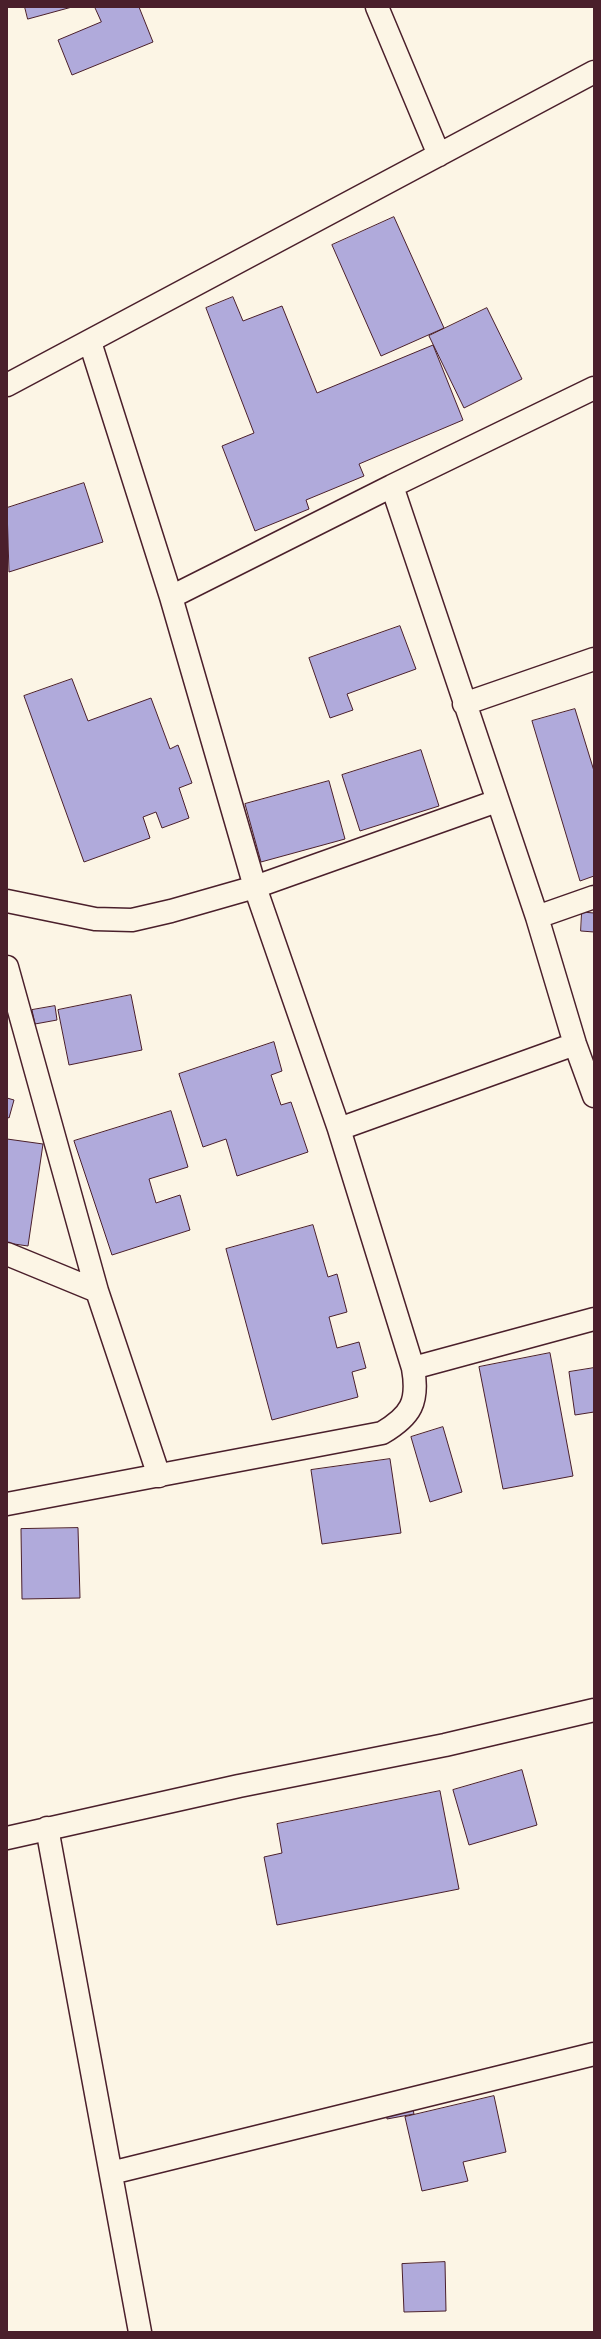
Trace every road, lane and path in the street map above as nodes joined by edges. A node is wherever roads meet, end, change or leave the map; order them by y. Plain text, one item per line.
1 (377, 7) edge
2 (594, 72) edge
3 (439, 155) junction
4 (90, 342) junction
5 (7, 385) edge
6 (594, 388) edge
7 (392, 486) junction
8 (170, 597) junction
9 (594, 660) edge
10 (464, 704) junction
11 (497, 801) junction
12 (255, 887) junction
13 (594, 897) edge
14 (7, 901) edge
15 (537, 917) junction
16 (7, 967) edge
17 (575, 1044) junction
18 (594, 1096) edge
19 (339, 1129) junction
20 (7, 1254) edge
21 (97, 1291) junction
22 (594, 1319) edge
23 (413, 1368) junction
24 (159, 1476) junction
25 (7, 1504) edge
26 (594, 1710) edge
27 (47, 1828) junction
28 (7, 1838) edge
29 (594, 2054) edge
30 (111, 2173) junction
31 (140, 2332) edge

1 - 3 street
2 - 3 street
3 - 4 street
4 - 5 street
4 - 8 street
6 - 7 street
7 - 8 street
7 - 10 street
8 - 12 street
9 - 10 street
10 - 11 street
11 - 12 street
11 - 15 street
12 - 14 street
12 - 19 street
13 - 15 street
15 - 17 street
16 - 21 street
17 - 18 street
17 - 19 street
19 - 23 street
20 - 21 street
21 - 24 street
22 - 23 street
23 - 24 street
24 - 25 street
26 - 27 street
27 - 28 street
27 - 30 street
29 - 30 street
30 - 31 street

